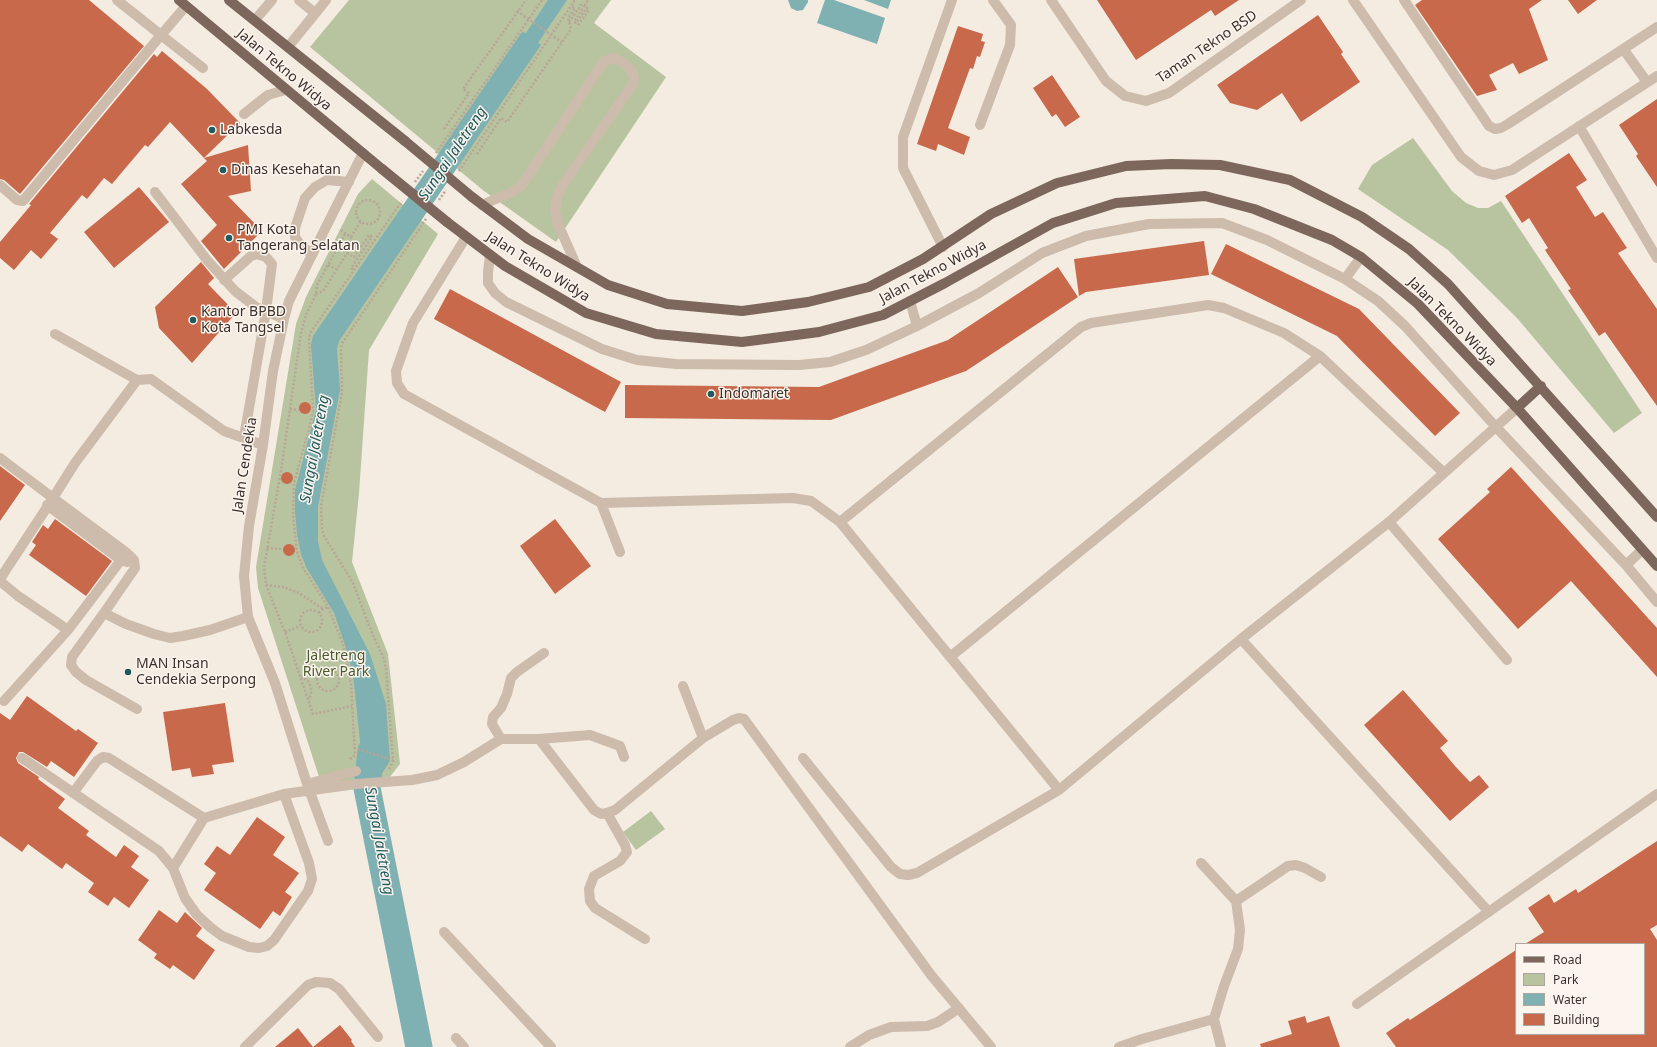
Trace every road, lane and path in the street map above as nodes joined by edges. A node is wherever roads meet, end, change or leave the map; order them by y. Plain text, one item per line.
1 (117, 0) edge
2 (229, 0) edge
3 (272, 0) edge
4 (299, 0) edge
5 (326, 0) edge
6 (526, 0) edge
7 (542, 0) edge
8 (588, 0) edge
9 (952, 0) edge
10 (993, 0) edge
11 (1051, 0) edge
12 (1301, 0) edge
13 (1353, 0) edge
14 (1404, 0) edge
15 (183, 3) edge
16 (585, 5) junction
17 (571, 6) dead end
18 (517, 11) junction
19 (315, 14) junction
20 (255, 20) junction
21 (569, 22) junction
22 (578, 25) dead end
23 (1657, 28) edge
24 (161, 36) junction
25 (562, 42) junction
26 (288, 47) junction
27 (1624, 50) junction
28 (203, 68) dead end
29 (1657, 76) edge
30 (1647, 82) junction
31 (285, 90) junction
32 (244, 114) dead end
33 (980, 125) dead end
34 (1579, 126) junction
35 (444, 129) dead end
36 (363, 153) junction
37 (436, 153) dead end
38 (476, 154) dead end
39 (427, 166) dead end
40 (348, 182) junction
41 (0, 185) edge
42 (413, 185) dead end
43 (155, 192) dead end
44 (404, 198) dead end
45 (482, 205) junction
46 (361, 221) junction
47 (328, 222) junction
48 (345, 234) junction
49 (351, 237) junction
50 (466, 237) junction
51 (943, 247) junction
52 (347, 253) junction
53 (312, 255) junction
54 (490, 255) junction
55 (1361, 257) junction
56 (1657, 258) edge
57 (328, 265) junction
58 (577, 268) junction
59 (338, 270) junction
60 (354, 270) junction
61 (1345, 279) junction
62 (224, 280) junction
63 (316, 294) junction
64 (910, 301) junction
65 (266, 311) junction
66 (284, 319) junction
67 (917, 326) junction
68 (55, 334) dead end
69 (1320, 356) junction
70 (137, 380) junction
71 (1541, 386) junction
72 (1517, 408) junction
73 (290, 409) junction
74 (298, 410) dead end
75 (1495, 426) junction
76 (244, 437) junction
77 (263, 445) junction
78 (0, 458) edge
79 (1444, 473) junction
80 (50, 502) junction
81 (601, 503) junction
82 (1657, 517) edge
83 (840, 522) junction
84 (1389, 522) junction
85 (267, 548) junction
86 (283, 550) dead end
87 (1642, 550) junction
88 (620, 552) dead end
89 (121, 560) junction
90 (134, 560) junction
91 (1626, 565) junction
92 (1657, 566) edge
93 (0, 580) edge
94 (266, 585) junction
95 (1657, 602) edge
96 (328, 607) junction
97 (323, 609) junction
98 (104, 613) junction
99 (320, 613) junction
100 (248, 617) junction
101 (300, 626) junction
102 (68, 630) junction
103 (285, 632) junction
104 (1242, 639) junction
105 (544, 653) dead end
106 (950, 657) junction
107 (1507, 660) dead end
108 (348, 667) junction
109 (300, 676) junction
110 (339, 676) junction
111 (318, 684) junction
112 (683, 686) dead end
113 (311, 687) junction
114 (4, 701) dead end
115 (308, 701) junction
116 (352, 706) junction
117 (137, 709) dead end
118 (703, 738) junction
119 (502, 739) junction
120 (538, 739) junction
121 (356, 749) junction
122 (624, 757) dead end
123 (22, 758) dead end
124 (803, 758) dead end
125 (392, 760) dead end
126 (343, 761) dead end
127 (356, 771) dead end
128 (308, 787) junction
129 (1059, 790) junction
130 (74, 793) junction
131 (284, 794) junction
132 (1657, 794) edge
133 (607, 813) junction
134 (204, 818) junction
135 (328, 841) dead end
136 (1201, 862) dead end
137 (173, 868) junction
138 (1321, 876) dead end
139 (1236, 901) junction
140 (1489, 912) junction
141 (444, 932) dead end
142 (645, 939) dead end
143 (1357, 1004) dead end
144 (958, 1008) junction
145 (1214, 1020) junction
146 (378, 1037) dead end
147 (456, 1038) dead end
148 (248, 1046) edge
149 (464, 1047) edge
150 (551, 1047) edge
151 (850, 1047) edge
152 (991, 1047) edge
153 (1119, 1047) edge
154 (1221, 1047) edge

1 - 24 street
2 - 20 main road, Jalan Tekno Widya
3 - 20 street
4 - 19 street
5 - 19 street
6 - 18 path
7 - 37 path
8 - 16 path
9 - 51 street
10 - 33 street
11 - 12 street, Taman Tekno BSD
13 - 34 street
14 - 27 street
15 - 24 street
15 - 31 main road, Jalan Tekno Widya
16 - 21 path
16 - 22 path
17 - 21 path
18 - 25 path, bridge
18 - 35 path
19 - 26 street
20 - 26 main road, Jalan Tekno Widya
21 - 25 path
23 - 27 street
24 - 28 street
24 - 41 street
25 - 38 path
26 - 45 main road, Jalan Tekno Widya, bridge
27 - 30 street
29 - 30 street
30 - 34 street
31 - 32 street
31 - 36 main road, Jalan Tekno Widya
34 - 56 street
36 - 40 street, Jalan Cendekia
36 - 50 main road, Jalan Tekno Widya, bridge
39 - 42 path
40 - 47 street, Jalan Cendekia
40 - 53 street
43 - 62 street
44 - 60 path
45 - 58 main road, Jalan Tekno Widya
45 - 58 street
46 - 46 path
46 - 49 path
47 - 48 path
47 - 53 street, Jalan Cendekia
48 - 49 path
48 - 57 path
49 - 52 path
50 - 54 main road, Jalan Tekno Widya
50 - 81 street
51 - 58 main road, Jalan Tekno Widya
51 - 71 main road, Jalan Tekno Widya
52 - 59 path
52 - 60 path
53 - 66 street, Jalan Cendekia
54 - 64 main road, Jalan Tekno Widya
54 - 67 street
55 - 61 street
55 - 64 main road, Jalan Tekno Widya
55 - 72 main road, Jalan Tekno Widya
57 - 59 path
57 - 63 path
59 - 63 path
60 - 96 path
61 - 67 street
61 - 75 street
62 - 65 street
62 - 65 street
63 - 73 path
64 - 67 street
65 - 66 street
65 - 76 street
66 - 77 street, Jalan Cendekia
68 - 70 street
69 - 79 street
69 - 83 street
69 - 106 street
70 - 76 street
70 - 80 street
71 - 72 main road
71 - 82 main road, Jalan Tekno Widya
72 - 75 street
72 - 87 main road, Jalan Tekno Widya
73 - 74 path
73 - 85 path
75 - 79 street
75 - 91 street
76 - 77 street
77 - 100 street, Jalan Cendekia
78 - 80 street
79 - 84 street
80 - 89 street
80 - 90 street
80 - 93 street
81 - 83 street
81 - 88 street
83 - 106 street
84 - 104 street
84 - 107 street
85 - 86 path
85 - 94 path
87 - 91 street
87 - 92 main road, Jalan Tekno Widya
89 - 90 street
89 - 102 street
90 - 98 street
91 - 95 street
93 - 102 street
94 - 97 path
94 - 103 path
96 - 97 path
96 - 108 path
97 - 99 path
98 - 100 street
98 - 117 street
99 - 101 path
99 - 101 path
100 - 128 street, Jalan Cendekia
101 - 103 path
102 - 114 street
103 - 109 path
104 - 129 street
104 - 140 street
105 - 119 street
106 - 129 street
108 - 110 path
108 - 116 path
109 - 113 path
109 - 115 path
110 - 111 path
110 - 111 path
111 - 113 path
112 - 118 street
113 - 115 path
115 - 116 path
116 - 121 path
118 - 133 street
118 - 144 street
119 - 120 street
119 - 128 street
120 - 122 street
120 - 133 street
121 - 125 path
121 - 126 path
123 - 130 street
124 - 129 street
127 - 128 street
128 - 131 street
128 - 135 street, Jalan Cendekia
130 - 134 street
130 - 137 street
131 - 134 street
131 - 137 street
132 - 140 street
133 - 142 street
134 - 137 street
136 - 139 street
138 - 139 street
139 - 145 street
140 - 143 street
141 - 150 street
144 - 151 street
144 - 152 street
145 - 153 street
145 - 154 street
146 - 148 street
147 - 149 street

